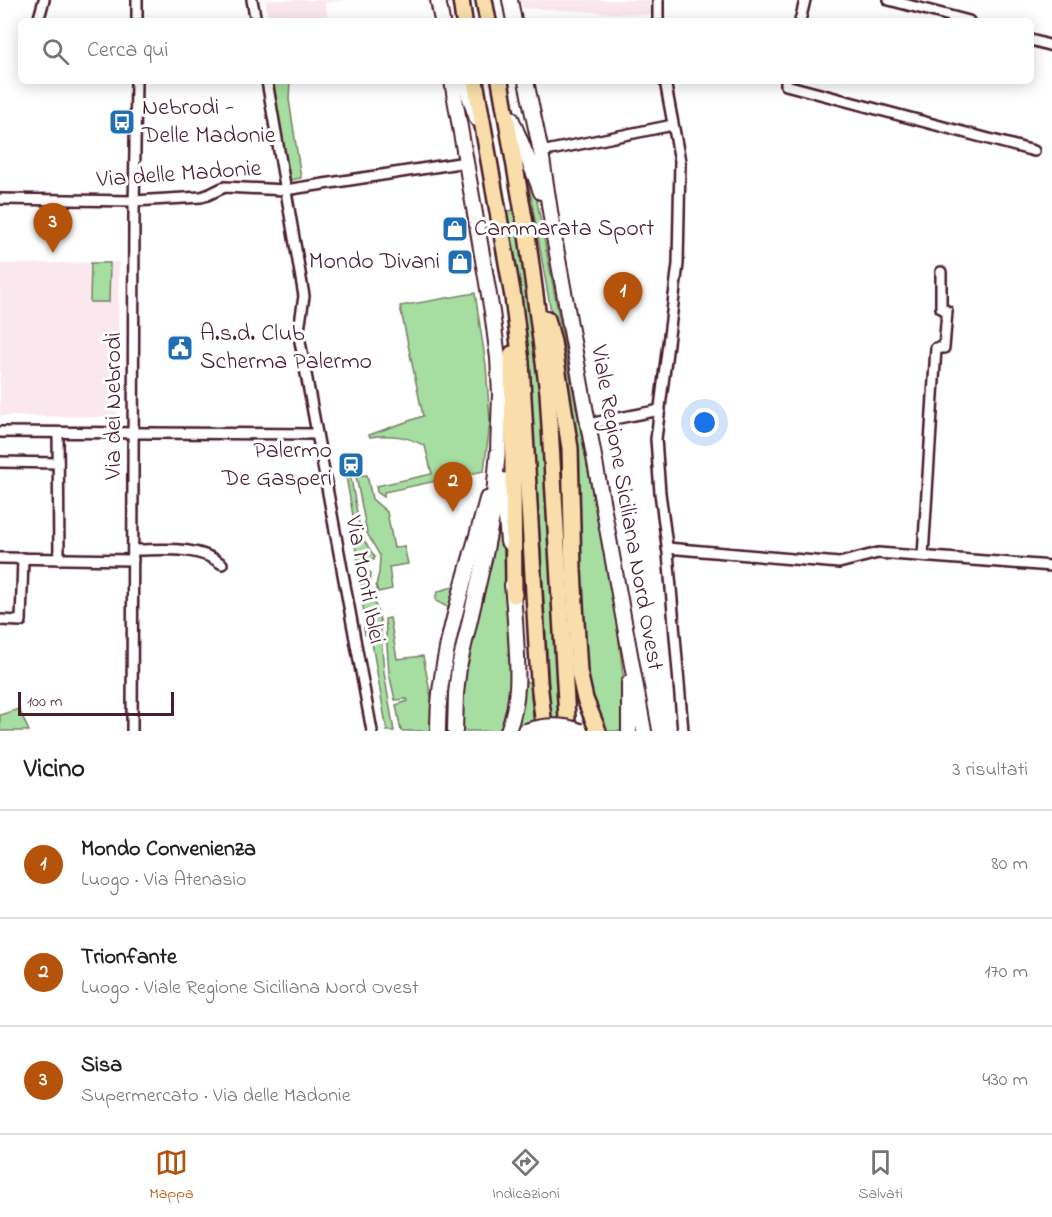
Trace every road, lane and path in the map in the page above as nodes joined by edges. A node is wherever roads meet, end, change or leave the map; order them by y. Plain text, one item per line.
1 (44, 0) edge
2 (137, 0) edge
3 (252, 0) edge
4 (461, 0) edge
5 (484, 0) edge
6 (510, 0) edge
7 (658, 0) edge
8 (805, 0) edge
9 (889, 0) edge
10 (39, 18) edge
11 (136, 18) edge
12 (255, 18) edge
13 (464, 18) edge
14 (487, 18) edge
15 (513, 18) edge
16 (658, 18) edge
17 (801, 18) edge
18 (958, 18) edge
19 (1034, 41) edge
20 (1052, 46) edge
21 (136, 84) edge
22 (267, 84) edge
23 (453, 84) edge
24 (465, 84) edge
25 (476, 84) edge
26 (501, 84) edge
27 (501, 84) edge
28 (527, 84) edge
29 (666, 84) edge
30 (786, 84) edge
31 (673, 125) junction
32 (486, 144) junction
33 (1034, 151) dead end
34 (541, 152) junction
35 (466, 162) junction
36 (285, 190) junction
37 (0, 200) edge
38 (134, 201) junction
39 (527, 235) junction
40 (554, 237) junction
41 (941, 272) dead end
42 (513, 297) junction
43 (660, 410) junction
44 (500, 415) junction
45 (588, 424) junction
46 (0, 432) edge
47 (58, 433) junction
48 (133, 433) junction
49 (316, 434) junction
50 (498, 450) junction
51 (0, 462) edge
52 (58, 463) junction
53 (667, 548) junction
54 (133, 555) junction
55 (923, 556) junction
56 (0, 558) edge
57 (23, 558) junction
58 (59, 559) junction
59 (222, 564) dead end
60 (1052, 566) edge
61 (514, 595) junction
62 (0, 620) edge
63 (628, 636) junction
64 (543, 718) dead end
65 (567, 718) dead end
66 (132, 731) edge
67 (372, 731) edge
68 (438, 731) edge
69 (455, 731) edge
70 (508, 731) edge
71 (526, 731) edge
72 (580, 731) edge
73 (598, 731) edge
74 (629, 731) edge
75 (644, 731) edge
76 (683, 731) edge

1 - 10 street
2 - 11 street
3 - 12 street
4 - 13 main road
5 - 14 main road
6 - 15 street
7 - 16 street
8 - 17 street
9 - 18 street
19 - 20 street
21 - 38 street, Via dei Nebrodi
22 - 36 street, Via Monti Iblei
23 - 35 street
24 - 32 street
25 - 32 main road
26 - 39 main road
27 - 40 street
28 - 34 street, Viale Regione Siciliana Nord Ovest
29 - 31 street
30 - 33 street
31 - 34 street
31 - 43 street
32 - 42 main road
34 - 40 street, Viale Regione Siciliana Nord Ovest
35 - 36 street, Via delle Madonie
35 - 44 street
36 - 38 street, Via delle Madonie
36 - 49 street, Via Monti Iblei
37 - 38 street, Via delle Madonie
38 - 48 street, Via dei Nebrodi
39 - 65 main road
39 - 73 main road
40 - 45 street, Viale Regione Siciliana Nord Ovest
41 - 55 street
42 - 61 main road
42 - 64 main road
43 - 45 street
43 - 53 street
44 - 50 street
44 - 61 street
45 - 63 street, Viale Regione Siciliana Nord Ovest
46 - 47 street
47 - 48 street
47 - 52 street
48 - 49 street
48 - 54 street, Via dei Nebrodi
49 - 67 street, Via Monti Iblei
50 - 68 street
50 - 69 street
51 - 52 street
52 - 58 street
53 - 55 street
53 - 76 street
54 - 58 street
54 - 59 street
54 - 66 street, Via dei Nebrodi
55 - 60 street
56 - 57 street
57 - 58 street
57 - 62 street
61 - 70 street
63 - 74 street
63 - 75 street, Viale Regione Siciliana Nord Ovest
71 - 72 street, bridge

